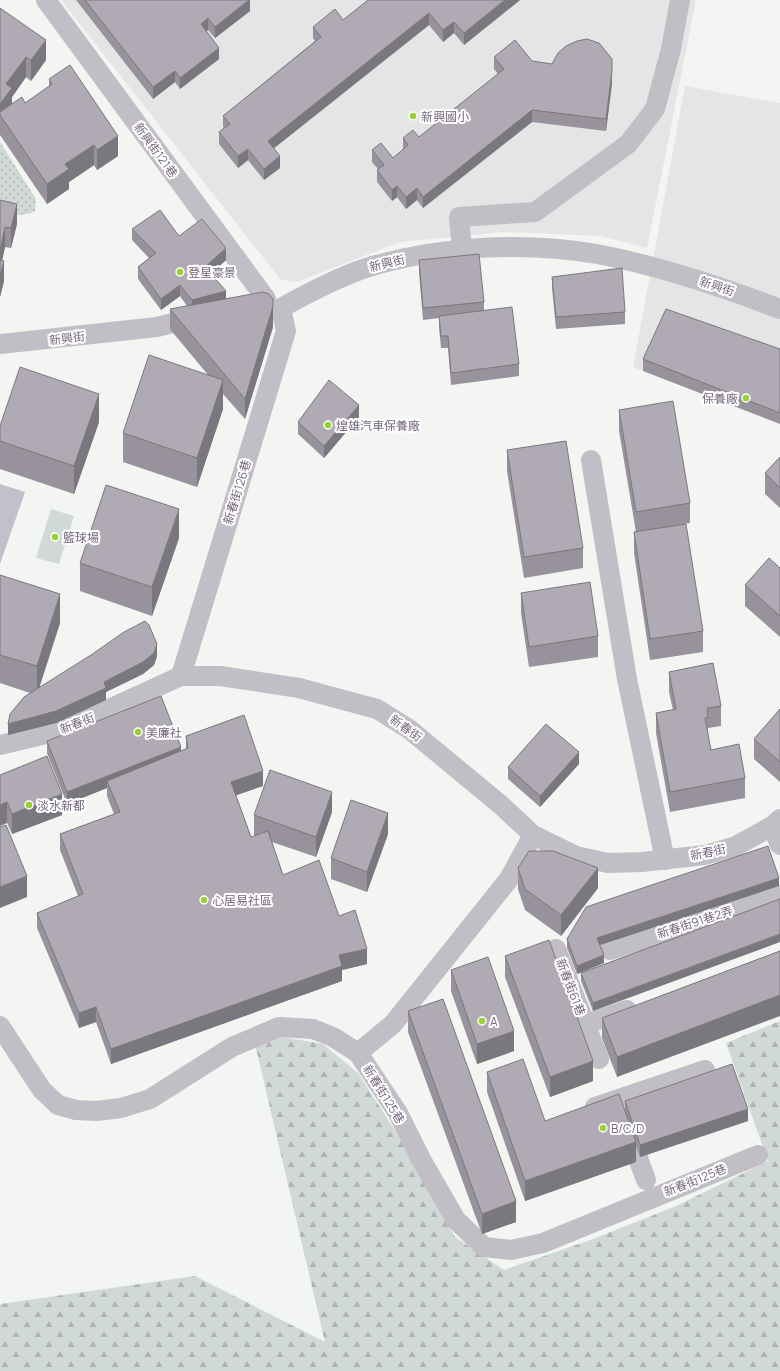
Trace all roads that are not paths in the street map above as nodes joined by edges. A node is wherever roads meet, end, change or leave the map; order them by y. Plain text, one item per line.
1 (46, 0) edge
2 (680, 0) edge
3 (462, 249) junction
4 (273, 303) junction
5 (244, 305) edge
6 (780, 309) edge
7 (215, 312) edge
8 (0, 344) edge
9 (591, 460) dead end
10 (182, 676) junction
11 (0, 745) edge
12 (776, 822) edge
13 (533, 835) junction
14 (780, 845) edge
15 (665, 860) junction
16 (780, 895) edge
17 (556, 949) dead end
18 (610, 950) dead end
19 (645, 1003) edge
20 (586, 1024) junction
21 (0, 1026) edge
22 (358, 1053) junction
23 (599, 1059) dead end
24 (705, 1070) dead end
25 (616, 1100) junction
26 (580, 1113) edge
27 (758, 1155) dead end
28 (646, 1180) dead end

1 - 4 street, 新興街121巷
2 - 3 street
3 - 4 street, 新興街
3 - 6 street, 新興街
4 - 5 street, 新興街
4 - 10 street, 新春街126巷
7 - 8 street, 新興街
9 - 15 street
10 - 11 street, 新春街
10 - 13 street, 新春街
12 - 14 street
12 - 15 street, 新春街
13 - 15 street, 新春街
13 - 22 street
16 - 18 street, 新春街91巷2弄
17 - 20 street, 新春街61巷
19 - 20 street, 新春街61巷
20 - 23 street, 新春街61巷
21 - 22 street, 新春街125巷
22 - 27 street, 新春街125巷
24 - 25 street
25 - 26 street
25 - 28 street

